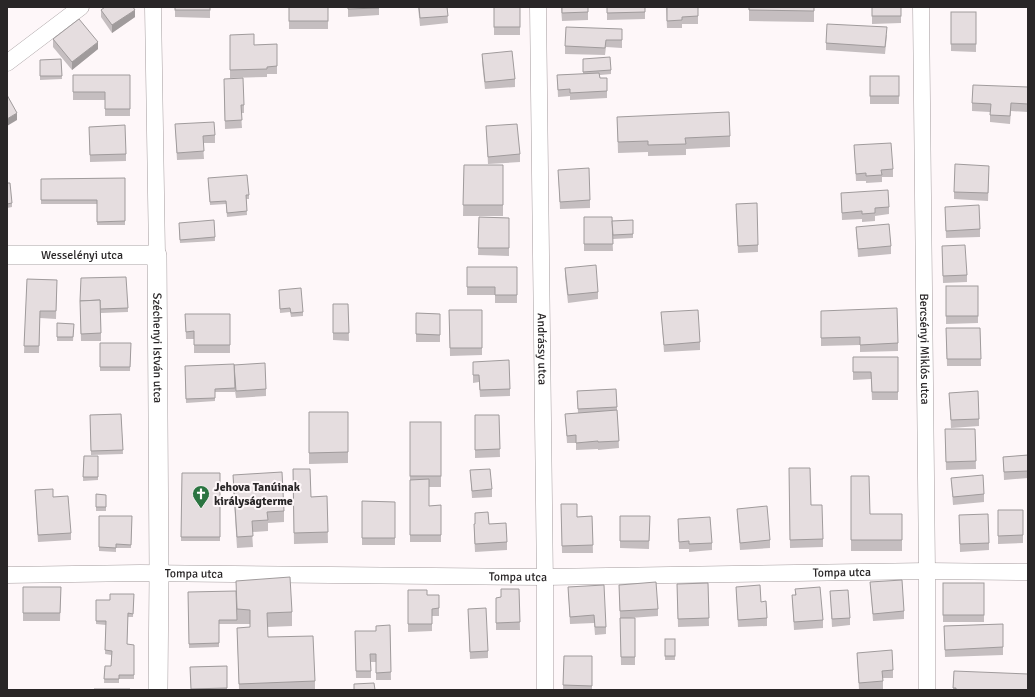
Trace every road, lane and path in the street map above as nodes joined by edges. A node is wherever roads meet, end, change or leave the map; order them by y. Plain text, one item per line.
1 (80, 7) edge
2 (153, 7) edge
3 (538, 7) edge
4 (921, 7) edge
5 (7, 63) edge
6 (7, 255) edge
7 (157, 255) junction
8 (927, 571) junction
9 (1028, 572) edge
10 (159, 573) junction
11 (7, 575) edge
12 (545, 577) junction
13 (158, 690) edge
14 (544, 690) edge
15 (927, 690) edge

1 - 5 street
2 - 7 street, Széchenyi István utca
3 - 12 street, Andrássy utca
4 - 8 street, Bercsényi Miklós utca
6 - 7 street, Wesselényi utca
7 - 10 street, Széchenyi István utca
8 - 9 street, Tompa utca
8 - 12 street, Tompa utca
8 - 15 street, Bercsényi Miklós utca
10 - 11 street, Tompa utca
10 - 12 street, Tompa utca
10 - 13 street, Széchenyi István utca
12 - 14 street, Andrássy utca

